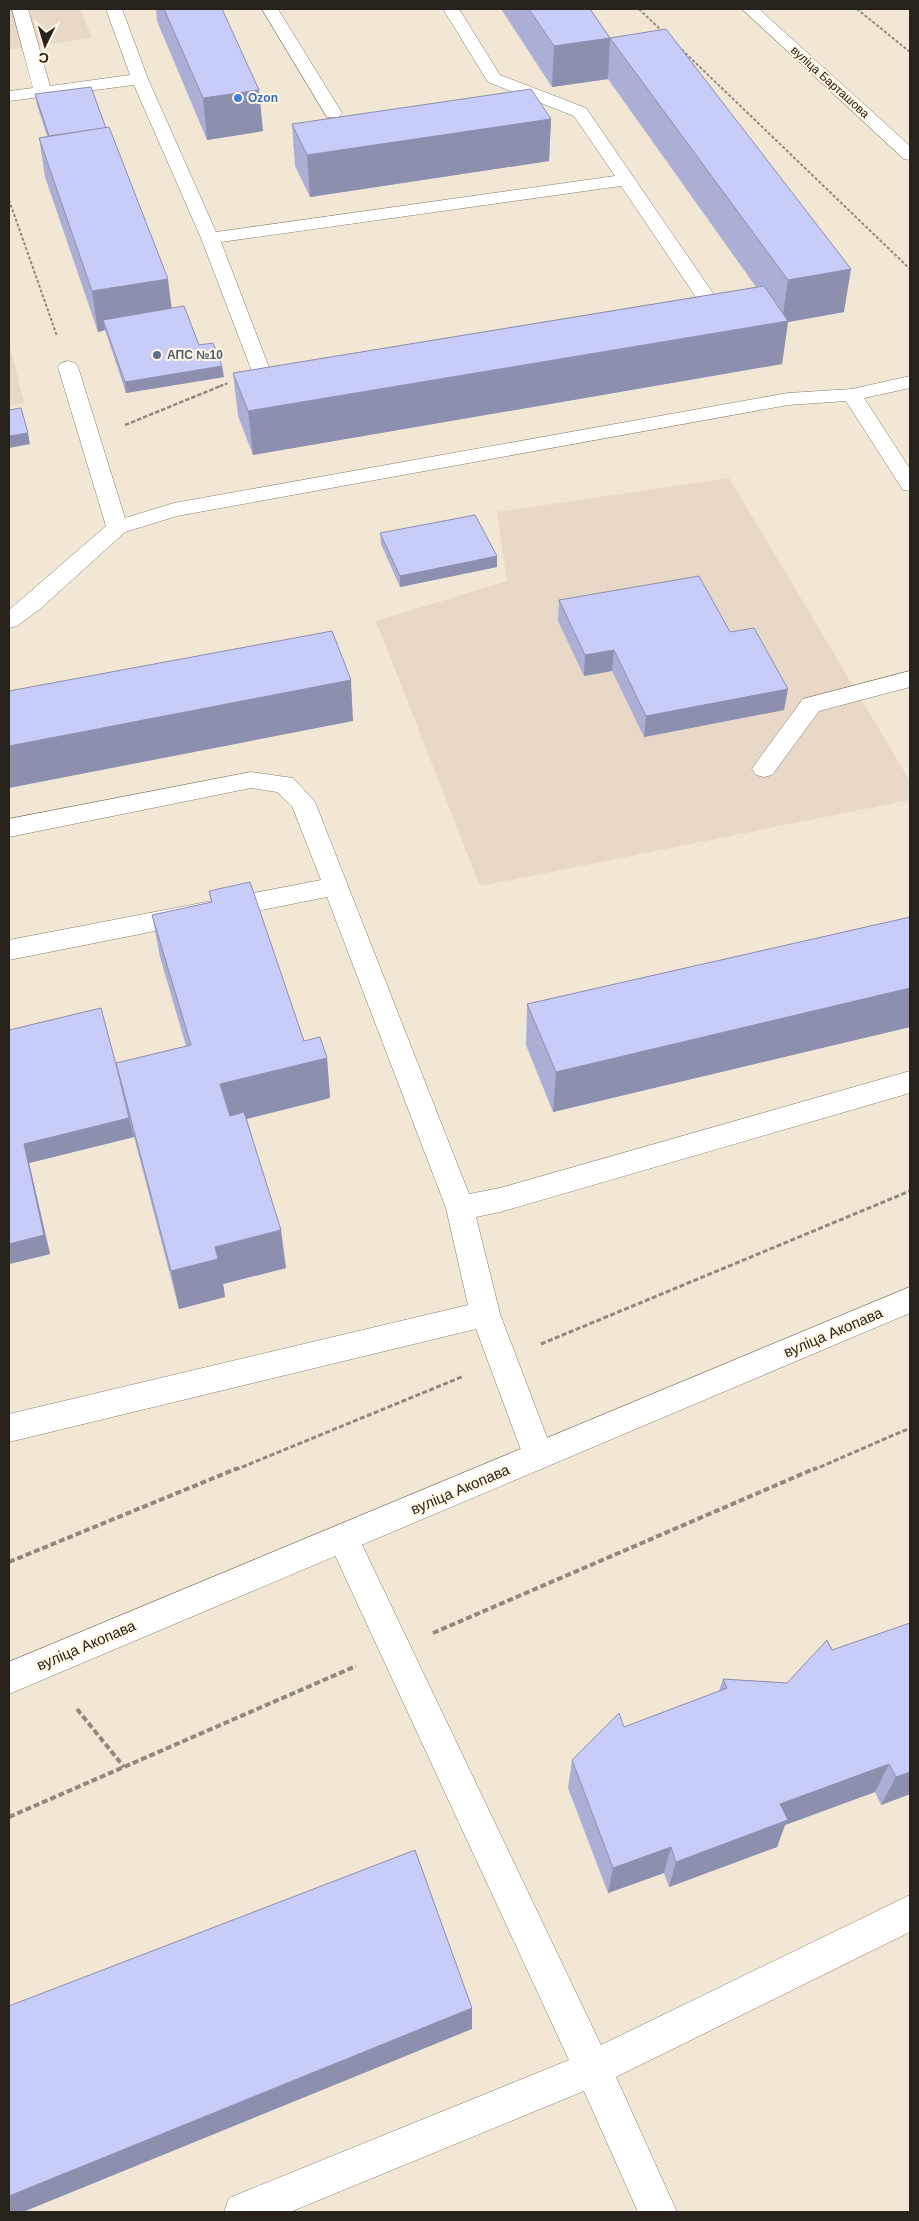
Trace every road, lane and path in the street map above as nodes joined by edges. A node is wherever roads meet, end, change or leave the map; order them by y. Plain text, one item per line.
1 (20, 9) edge
2 (114, 9) edge
3 (270, 9) edge
4 (451, 9) edge
5 (639, 9) edge
6 (750, 9) edge
7 (857, 9) edge
8 (667, 36) edge
9 (674, 43) edge
10 (910, 52) edge
11 (140, 79) junction
12 (43, 92) junction
13 (9, 96) edge
14 (333, 113) dead end
15 (910, 155) edge
16 (626, 180) junction
17 (9, 200) edge
18 (210, 238) junction
19 (910, 269) edge
20 (710, 302) edge
21 (68, 367) joint
22 (260, 370) joint
23 (910, 382) edge
24 (852, 395) junction
25 (90, 440) junction
26 (910, 485) edge
27 (117, 527) junction
28 (9, 621) edge
29 (910, 679) edge
30 (764, 769) dead end
31 (9, 828) edge
32 (336, 886) junction
33 (9, 950) edge
34 (910, 1082) edge
35 (910, 1191) edge
36 (460, 1208) junction
37 (910, 1300) edge
38 (484, 1314) junction
39 (501, 1360) junction
40 (9, 1428) edge
41 (910, 1428) edge
42 (538, 1456) junction
43 (343, 1538) junction
44 (9, 1562) edge
45 (395, 1649) junction
46 (9, 1678) edge
47 (77, 1709) dead end
48 (125, 1767) junction
49 (9, 1817) edge
50 (910, 1913) edge
51 (593, 2069) junction
52 (242, 2212) edge
53 (658, 2212) edge

1 - 12 main road
2 - 11 main road
3 - 14 main road
4 - 16 main road
5 - 8 path
6 - 15 main road, вуліца Барташова
7 - 10 path
9 - 19 path
11 - 12 main road
11 - 18 main road
12 - 13 main road
16 - 18 main road
16 - 20 main road
17 - 21 path
18 - 22 main road
21 - 25 main road
22 - 25 path
23 - 24 main road
24 - 26 main road
24 - 27 main road
25 - 27 main road
27 - 28 main road
29 - 30 main road
31 - 32 main road
32 - 33 main road
32 - 36 main road
34 - 36 main road
35 - 39 path
36 - 38 main road
37 - 42 main road, вуліца Акопава
38 - 39 main road
38 - 40 main road
39 - 42 main road
39 - 44 path
41 - 45 path
42 - 43 main road, вуліца Акопава
43 - 45 main road
43 - 46 main road, вуліца Акопава
45 - 48 path
45 - 51 main road
47 - 48 path
48 - 49 path
50 - 51 main road
51 - 52 main road
51 - 53 main road

